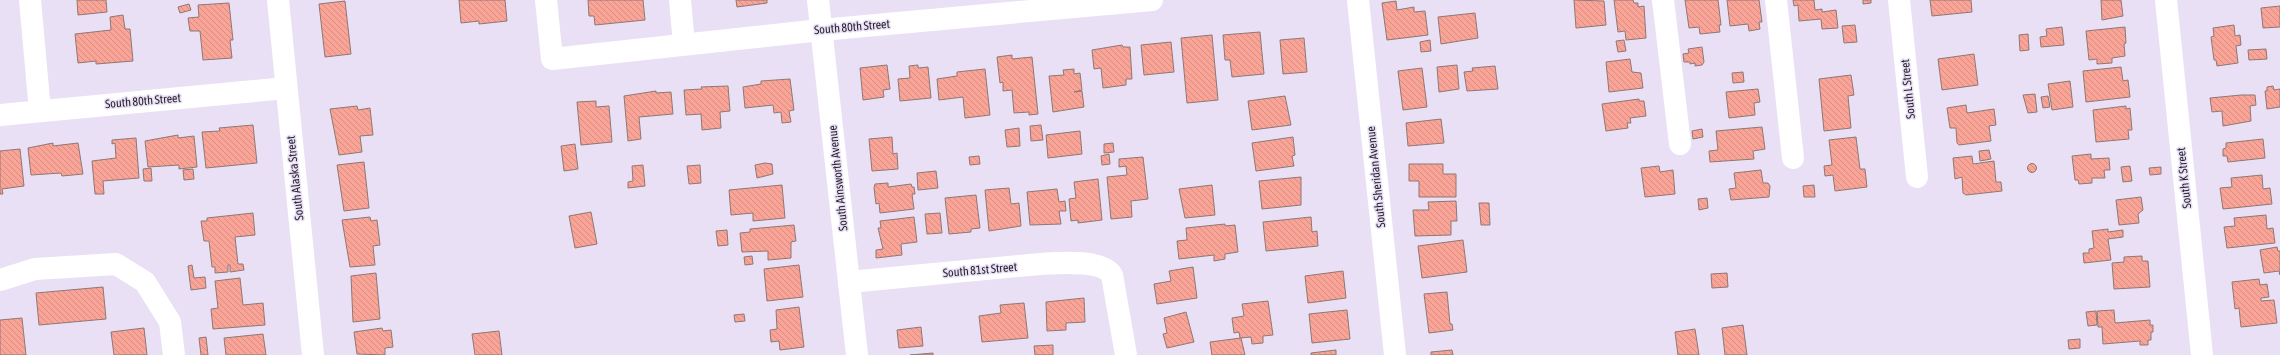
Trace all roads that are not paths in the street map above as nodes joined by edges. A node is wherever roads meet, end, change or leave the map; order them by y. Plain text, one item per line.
1 (30, 0) edge
2 (278, 0) edge
3 (546, 0) edge
4 (680, 0) edge
5 (818, 0) edge
6 (1152, 0) edge
7 (1358, 0) edge
8 (1663, 0) edge
9 (1776, 0) edge
10 (1899, 0) edge
11 (2166, 0) edge
12 (1087, 3) edge
13 (951, 9) edge
14 (821, 30) junction
15 (684, 44) junction
16 (286, 88) junction
17 (40, 111) junction
18 (0, 115) edge
19 (1680, 144) dead end
20 (1793, 158) dead end
21 (1917, 177) dead end
22 (0, 280) edge
23 (849, 282) junction
24 (174, 355) edge
25 (313, 355) edge
26 (857, 355) edge
27 (1126, 355) edge
28 (1395, 355) edge
29 (2202, 355) edge

1 - 17 street
2 - 16 street, South Alaska Street
3 - 15 street, South 80th Street
4 - 15 street
5 - 14 street, South Ainsworth Avenue
6 - 12 street, South 80th Street
7 - 28 street, South Sheridan Avenue
8 - 19 street
9 - 20 street
10 - 21 street, South L Street
11 - 29 street, South K Street
12 - 13 street, South 80th Street
13 - 14 street, South 80th Street
14 - 15 street, South 80th Street
14 - 23 street, South Ainsworth Avenue
16 - 17 street, South 80th Street
16 - 25 street, South Alaska Street
17 - 18 street, South 80th Street
22 - 24 street
23 - 26 street, South Ainsworth Avenue
23 - 27 street, South 81st Street

